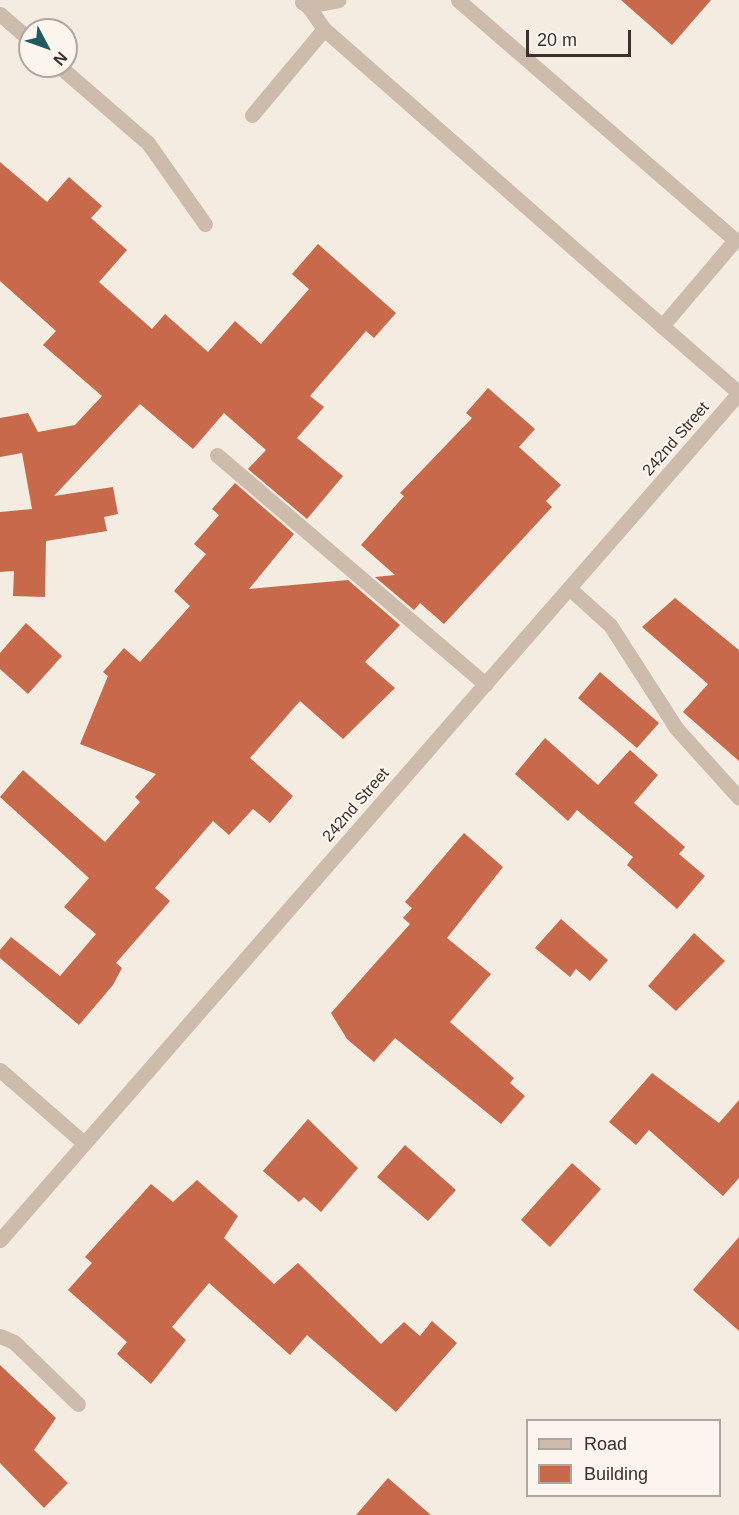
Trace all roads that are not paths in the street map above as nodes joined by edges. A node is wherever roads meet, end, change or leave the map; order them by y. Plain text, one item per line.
1 (338, 0) edge
2 (458, 0) edge
3 (304, 3) edge
4 (0, 14) edge
5 (324, 28) junction
6 (18, 30) edge
7 (73, 78) edge
8 (252, 115) dead end
9 (204, 224) dead end
10 (662, 326) junction
11 (739, 393) edge
12 (217, 455) dead end
13 (569, 588) junction
14 (485, 684) junction
15 (739, 798) edge
16 (0, 1070) edge
17 (84, 1143) junction
18 (0, 1240) edge
19 (0, 1336) edge
20 (78, 1404) dead end

1 - 3 street
2 - 10 street
3 - 5 street
4 - 6 street
5 - 8 street
5 - 10 street
7 - 9 street
10 - 11 street
11 - 13 street, 242nd Street
12 - 14 street
13 - 14 street, 242nd Street
13 - 15 street
14 - 17 street, 242nd Street
16 - 17 street
17 - 18 street, 242nd Street
19 - 20 street

